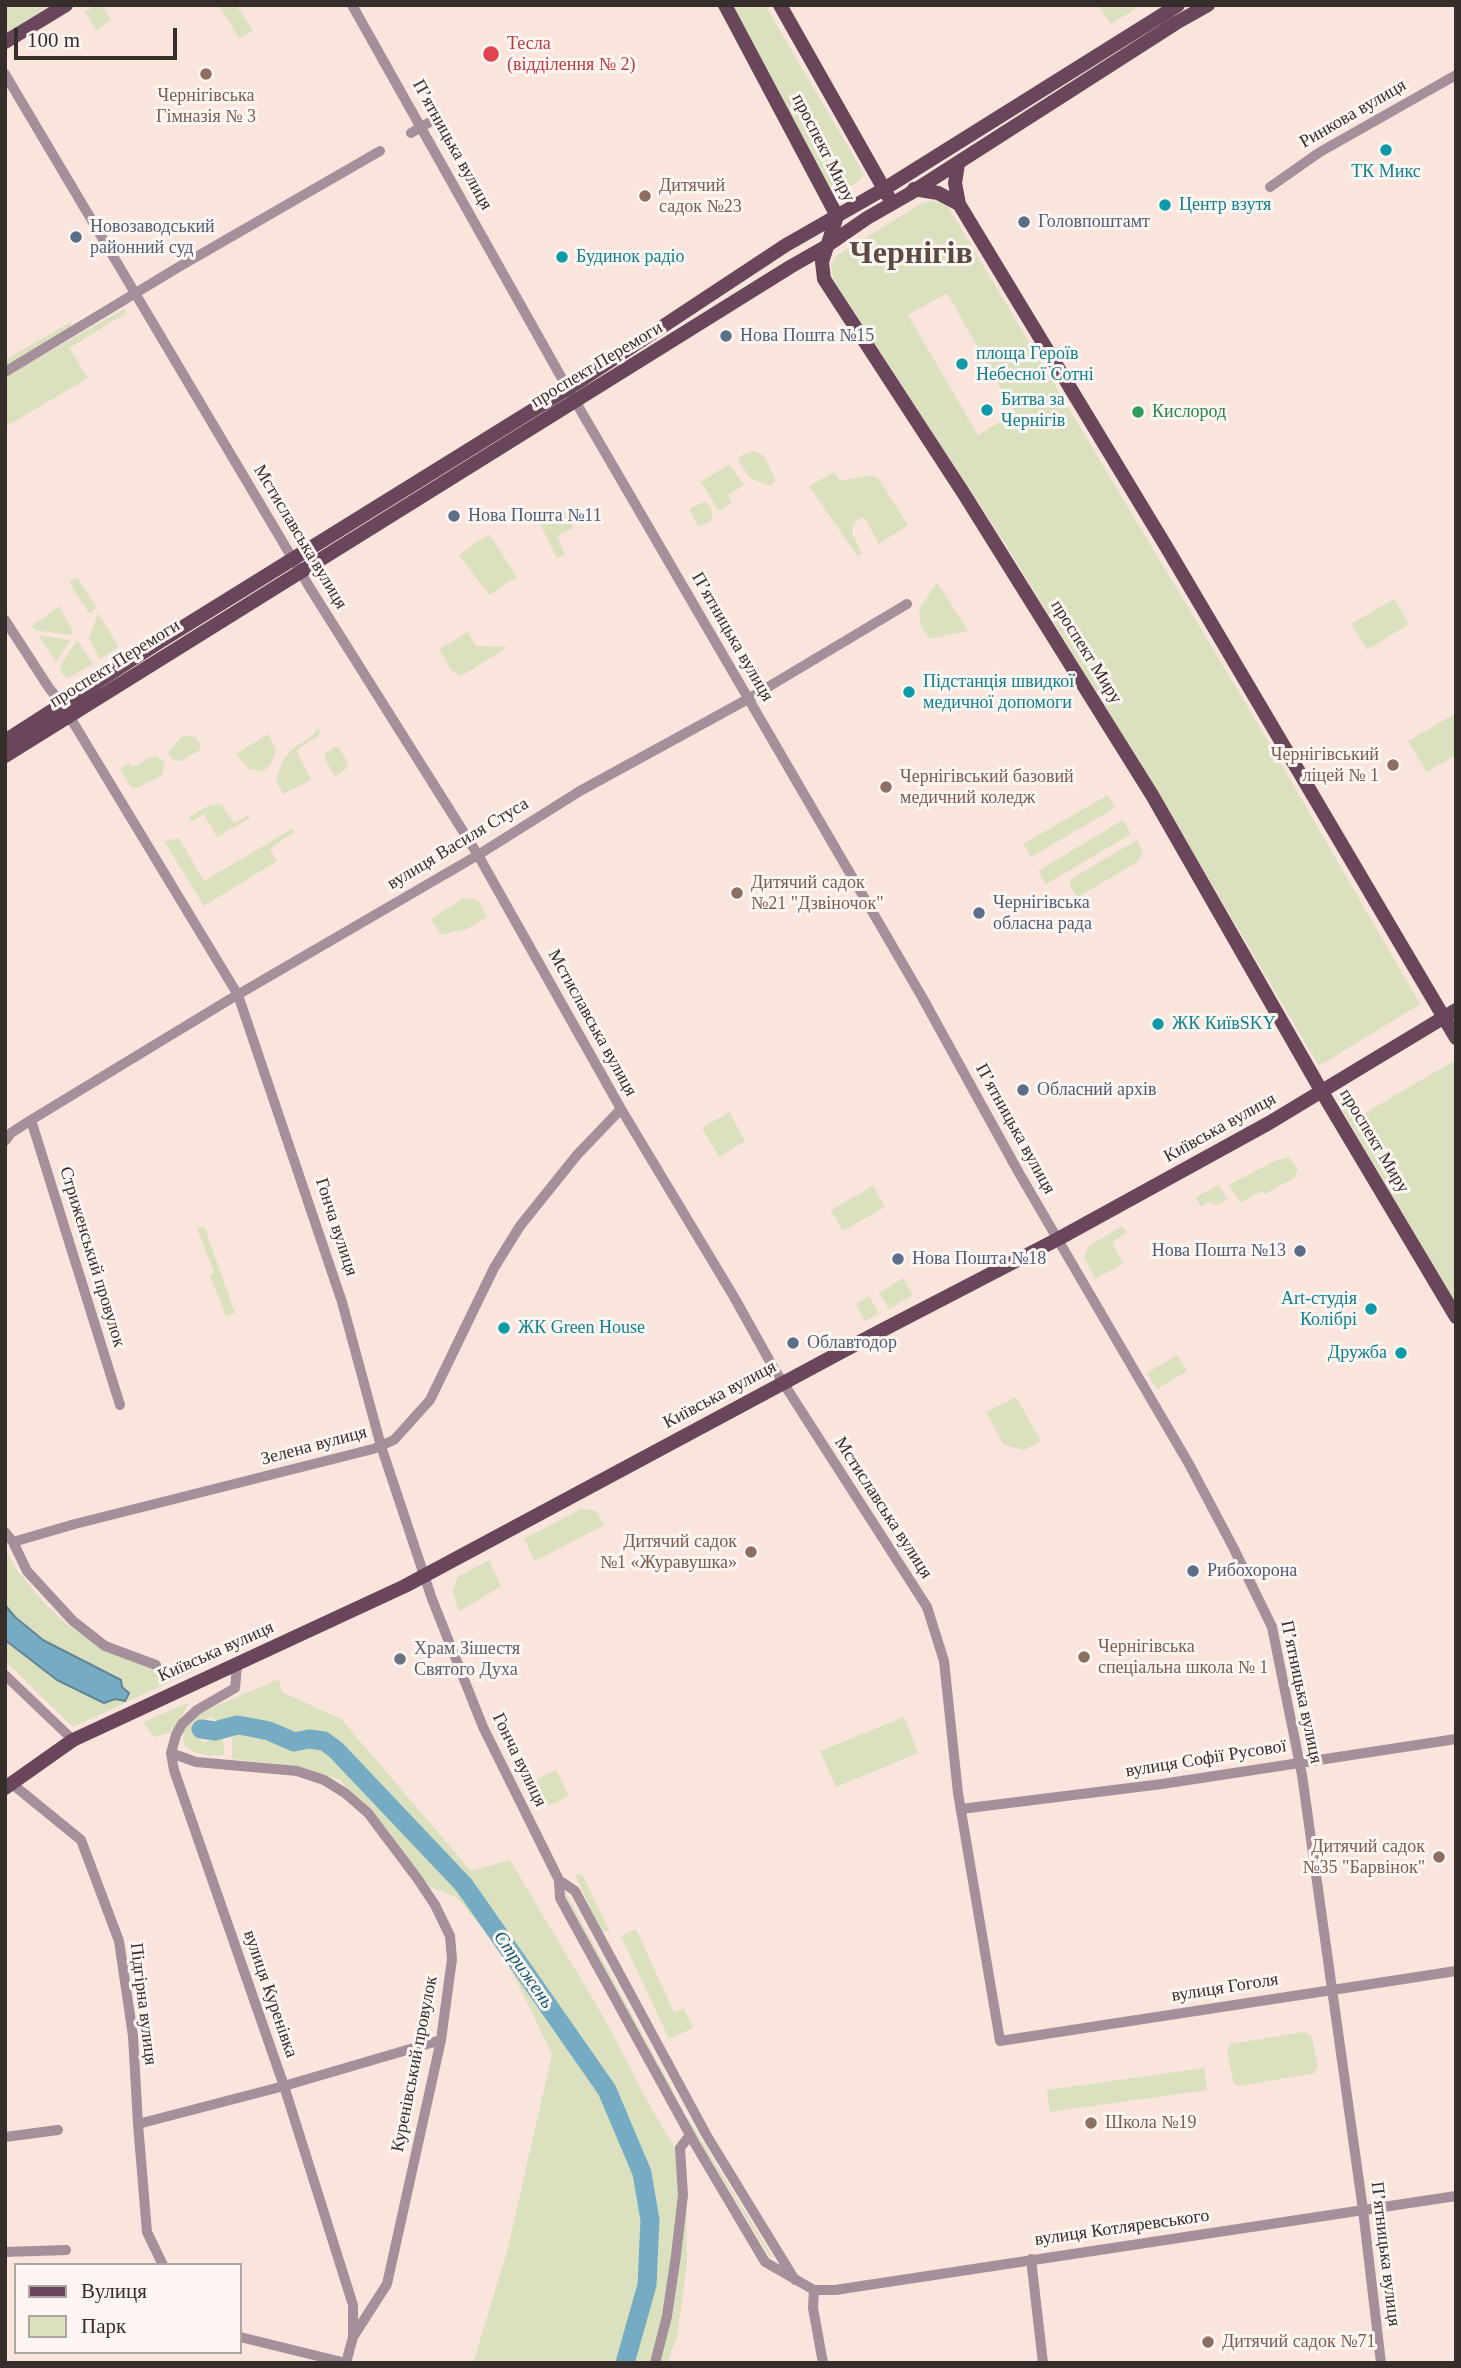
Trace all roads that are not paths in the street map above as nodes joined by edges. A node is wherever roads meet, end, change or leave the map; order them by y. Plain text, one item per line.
1 (66, 5) edge
2 (352, 5) edge
3 (725, 5) edge
4 (780, 5) edge
5 (1208, 5) edge
6 (1173, 11) edge
7 (5, 42) edge
8 (5, 74) edge
9 (1456, 75) edge
10 (426, 125) junction
11 (411, 134) dead end
12 (380, 151) dead end
13 (958, 164) junction
14 (1270, 187) dead end
15 (884, 189) junction
16 (918, 189) junction
17 (893, 204) junction
18 (959, 204) junction
19 (837, 216) junction
20 (867, 218) junction
21 (825, 247) junction
22 (790, 267) junction
23 (824, 279) junction
24 (136, 294) junction
25 (5, 372) edge
26 (573, 394) junction
27 (296, 565) junction
28 (907, 604) dead end
29 (5, 620) edge
30 (748, 699) junction
31 (65, 710) junction
32 (5, 741) edge
33 (5, 756) edge
34 (478, 855) junction
35 (238, 995) junction
36 (1450, 1014) edge
37 (1456, 1038) edge
38 (1322, 1093) junction
39 (621, 1109) junction
40 (31, 1120) junction
41 (5, 1141) edge
42 (1058, 1239) junction
43 (1456, 1317) edge
44 (783, 1384) junction
45 (120, 1405) dead end
46 (381, 1446) junction
47 (5, 1532) edge
48 (13, 1542) junction
49 (424, 1576) junction
50 (156, 1665) dead end
51 (237, 1665) junction
52 (5, 1675) edge
53 (1456, 1739) edge
54 (73, 1740) junction
55 (171, 1753) junction
56 (1299, 1762) junction
57 (8, 1785) edge
58 (961, 1809) junction
59 (559, 1880) junction
60 (1456, 1971) edge
61 (1332, 1990) junction
62 (440, 2040) junction
63 (1000, 2041) joint
64 (284, 2086) junction
65 (138, 2124) junction
66 (58, 2130) dead end
67 (690, 2135) junction
68 (5, 2137) edge
69 (1456, 2196) edge
70 (1363, 2210) junction
71 (66, 2250) dead end
72 (5, 2252) edge
73 (1031, 2259) junction
74 (162, 2263) edge
75 (795, 2280) junction
76 (814, 2290) junction
77 (242, 2337) edge
78 (353, 2337) junction
79 (346, 2363) edge
80 (655, 2363) edge
81 (823, 2363) edge
82 (1043, 2363) edge
83 (1381, 2363) edge

1 - 7 main road
2 - 10 street, Пʼятницька вулиця
3 - 19 main road, проспект Миру
4 - 15 main road, проспект Миру
5 - 6 main road, проспект Перемоги
6 - 13 main road, проспект Перемоги
6 - 15 main road, проспект Перемоги
8 - 24 street, Мстиславська вулиця
9 - 14 street, Ринкова вулиця
10 - 11 street
10 - 26 street, Пʼятницька вулиця
12 - 24 street
13 - 16 main road, проспект Перемоги
13 - 18 main road
15 - 16 main road, проспект Миру
15 - 17 main road
15 - 19 main road, проспект Перемоги
16 - 17 main road, проспект Перемоги
16 - 18 main road, проспект Миру
17 - 20 main road, проспект Перемоги
18 - 36 main road
19 - 20 main road
19 - 21 main road, проспект Миру
19 - 26 main road, проспект Перемоги
20 - 21 main road, проспект Перемоги
21 - 22 main road, проспект Перемоги
21 - 23 main road, проспект Миру
22 - 23 main road
22 - 26 main road, проспект Перемоги
23 - 38 main road, проспект Миру
24 - 25 street
24 - 27 street, Мстиславська вулиця
26 - 27 main road, проспект Перемоги
26 - 30 street, Пʼятницька вулиця
27 - 31 main road, проспект Перемоги
27 - 34 street, Мстиславська вулиця
28 - 30 street, вулиця Василя Стуса
29 - 31 street, Гонча вулиця
30 - 34 street, вулиця Василя Стуса
30 - 42 street, Пʼятницька вулиця
31 - 32 main road, проспект Перемоги
31 - 33 main road, проспект Перемоги
31 - 35 street, Гонча вулиця
34 - 35 street, вулиця Василя Стуса
34 - 39 street, Мстиславська вулиця
35 - 40 street, вулиця Василя Стуса
35 - 46 street, Гонча вулиця
36 - 37 main road
36 - 38 main road, Київська вулиця
38 - 42 main road, Київська вулиця
38 - 43 main road, проспект Миру
39 - 44 street, Мстиславська вулиця
39 - 46 street, Зелена вулиця
40 - 41 street, вулиця Василя Стуса
40 - 45 street, Стриженський провулок
42 - 44 main road, Київська вулиця
42 - 56 street, Пʼятницька вулиця
44 - 49 main road, Київська вулиця
44 - 58 street, Мстиславська вулиця
46 - 48 street, Зелена вулиця
46 - 49 street, Гонча вулиця
47 - 48 street
48 - 50 street
49 - 51 main road, Київська вулиця
49 - 59 street, Гонча вулиця
51 - 54 main road, Київська вулиця
51 - 55 street
52 - 54 street
53 - 56 street, вулиця Софії Русової
54 - 57 main road, Київська вулиця
55 - 62 street, Куренівський провулок
55 - 64 street, вулиця Куренівка
56 - 58 street, вулиця Софії Русової
56 - 61 street, Пʼятницька вулиця
57 - 65 street, Підгірна вулиця
58 - 63 street, Мстиславська вулиця
59 - 67 street, Гонча вулиця
59 - 75 street, Гонча вулиця
60 - 61 street, вулиця Гоголя
61 - 63 street, вулиця Гоголя
61 - 70 street, Пʼятницька вулиця
62 - 64 street
62 - 78 street, Куренівський провулок
64 - 65 street
64 - 78 street, вулиця Куренівка
65 - 74 street, Підгірна вулиця
66 - 68 street
67 - 75 street, Гонча вулиця
67 - 80 street
69 - 70 street, вулиця Котляревського
70 - 73 street, вулиця Котляревського
70 - 83 street, Пʼятницька вулиця
71 - 72 street
73 - 76 street, вулиця Котляревського
73 - 82 street
75 - 76 street
76 - 81 street
77 - 79 street
78 - 79 street, вулиця Куренівка

